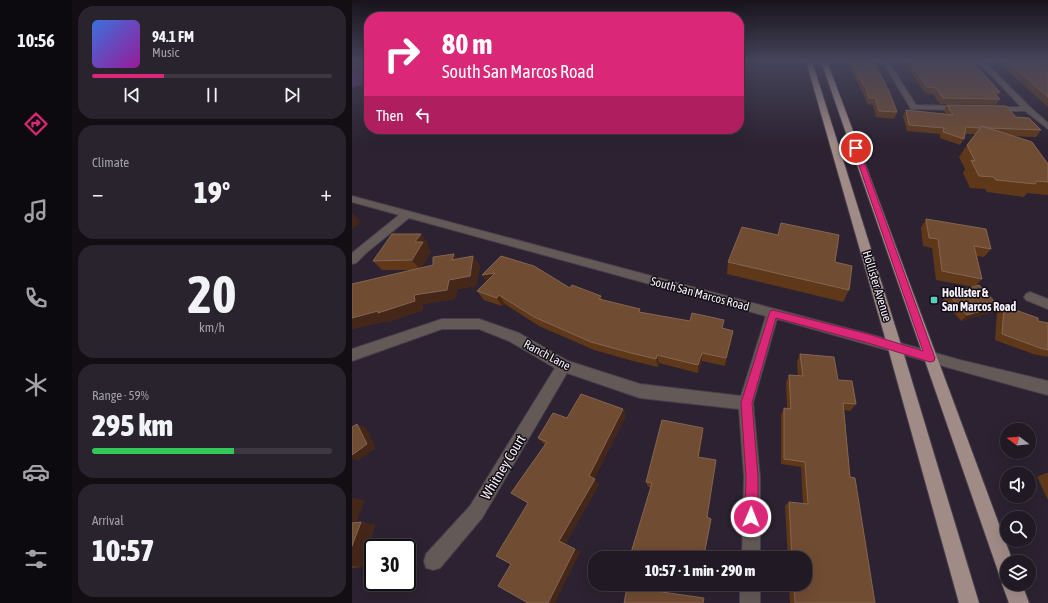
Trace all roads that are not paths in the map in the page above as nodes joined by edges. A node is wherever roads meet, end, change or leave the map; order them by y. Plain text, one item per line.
1 (817, 89) edge
2 (834, 89) edge
3 (903, 89) edge
4 (1008, 89) edge
5 (969, 108) edge
6 (985, 108) edge
7 (1027, 109) junction
8 (1048, 127) edge
9 (352, 199) edge
10 (407, 214) junction
11 (352, 260) edge
12 (1030, 298) dead end
13 (1048, 304) edge
14 (773, 313) junction
15 (895, 348) junction
16 (352, 355) edge
17 (930, 358) junction
18 (564, 366) junction
19 (1048, 388) edge
20 (746, 403) junction
21 (751, 551) edge
22 (1001, 555) edge
23 (433, 561) dead end
24 (750, 591) edge
25 (1015, 591) edge
26 (750, 603) edge
27 (969, 603) edge
28 (1019, 603) edge

1 - 15 main road, Hollister Avenue
2 - 17 main road
3 - 5 street
4 - 7 street
6 - 7 street
7 - 8 street
9 - 10 street, South San Marcos Road
10 - 11 street
10 - 14 street, South San Marcos Road
12 - 13 street
14 - 15 street, South San Marcos Road
14 - 20 street
15 - 17 street, South San Marcos Road
15 - 27 main road, Hollister Avenue
16 - 18 street, Ranch Lane
17 - 19 street, South San Marcos Road
17 - 22 main road
18 - 20 street, Ranch Lane
18 - 23 street, Whitney Court
20 - 21 street
24 - 26 street
25 - 28 main road

